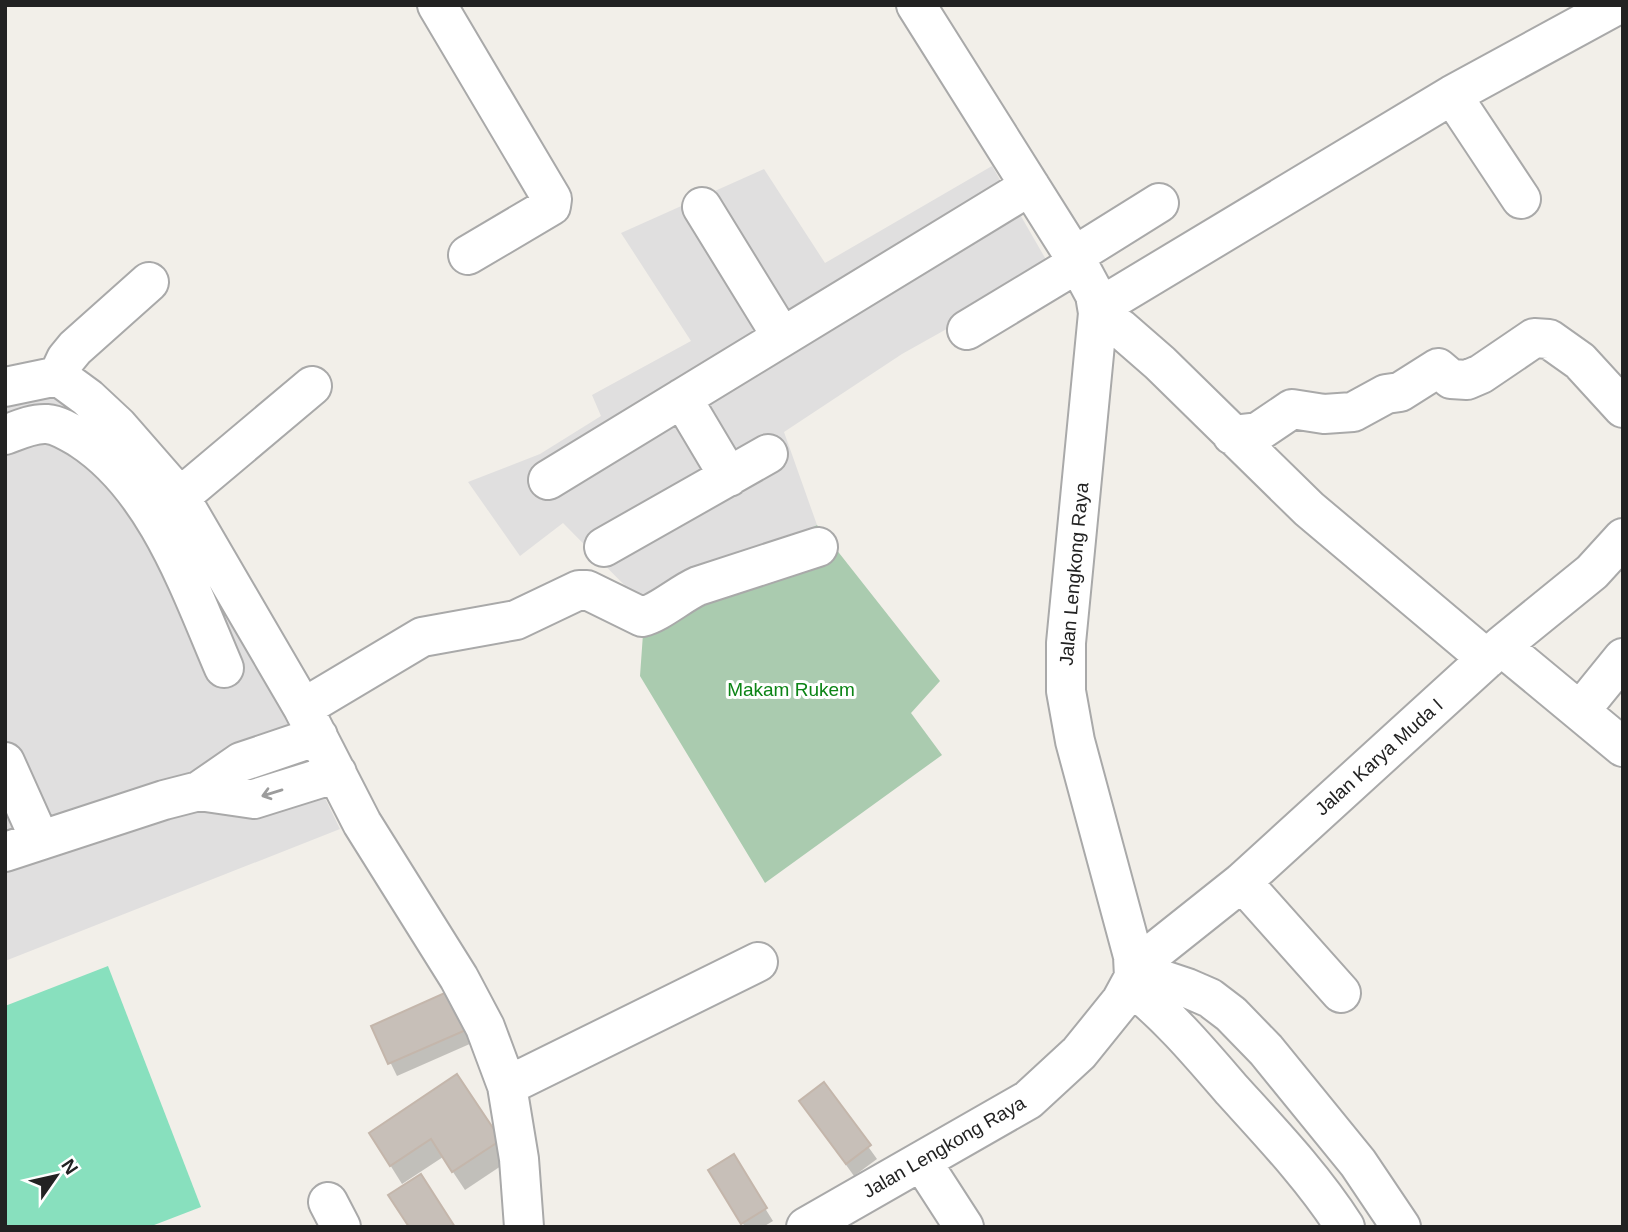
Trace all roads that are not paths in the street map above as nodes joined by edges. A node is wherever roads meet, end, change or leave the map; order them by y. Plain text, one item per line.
1 (437, 5) edge
2 (916, 5) edge
3 (1615, 9) edge
4 (1452, 95) junction
5 (1030, 186) junction
6 (1521, 199) dead end
7 (1159, 203) dead end
8 (702, 207) dead end
9 (468, 255) dead end
10 (1076, 259) junction
11 (149, 282) dead end
12 (1098, 311) junction
13 (967, 330) dead end
14 (782, 337) junction
15 (58, 376) junction
16 (312, 386) dead end
17 (5, 387) edge
18 (682, 398) junction
19 (1621, 406) edge
20 (5, 435) edge
21 (1232, 435) junction
22 (768, 454) dead end
23 (729, 477) junction
24 (548, 480) dead end
25 (180, 497) junction
26 (1623, 538) edge
27 (604, 547) dead end
28 (818, 547) dead end
29 (1494, 653) junction
30 (1623, 658) edge
31 (224, 668) dead end
32 (1580, 711) junction
33 (311, 722) junction
34 (1623, 747) edge
35 (5, 762) edge
36 (337, 773) junction
37 (199, 791) junction
38 (23, 846) edge
39 (1242, 882) junction
40 (758, 962) dead end
41 (1133, 977) junction
42 (1341, 993) dead end
43 (507, 1086) junction
44 (922, 1162) junction
45 (524, 1227) edge
46 (806, 1227) edge
47 (964, 1227) edge
48 (1345, 1227) edge
49 (1401, 1227) edge

1 - 9 street
2 - 5 street, Jalan Lengkong Raya
3 - 4 street
4 - 6 street
4 - 12 street
5 - 10 street, Jalan Lengkong Raya
5 - 14 street
7 - 10 street
8 - 14 street
10 - 12 street, Jalan Lengkong Raya
10 - 13 street
11 - 15 street
12 - 21 street
12 - 41 street, Jalan Lengkong Raya
14 - 18 street
15 - 17 street
15 - 25 street
16 - 25 street
18 - 23 street
18 - 24 street
19 - 21 street
20 - 31 street
21 - 29 street
22 - 23 street
23 - 27 street
25 - 33 street
26 - 29 street, Jalan Karya Muda I
28 - 33 street
29 - 32 street
29 - 39 street, Jalan Karya Muda I
30 - 32 street
32 - 34 street
33 - 36 street
33 - 37 street
35 - 38 street
36 -> 37 street
36 - 43 street
37 - 38 street
39 - 41 street, Jalan Karya Muda I
39 - 42 street
40 - 43 street
41 - 44 street, Jalan Lengkong Raya
41 - 48 street
41 - 49 street
43 - 45 street
44 - 46 street, Jalan Lengkong Raya
44 - 47 street

